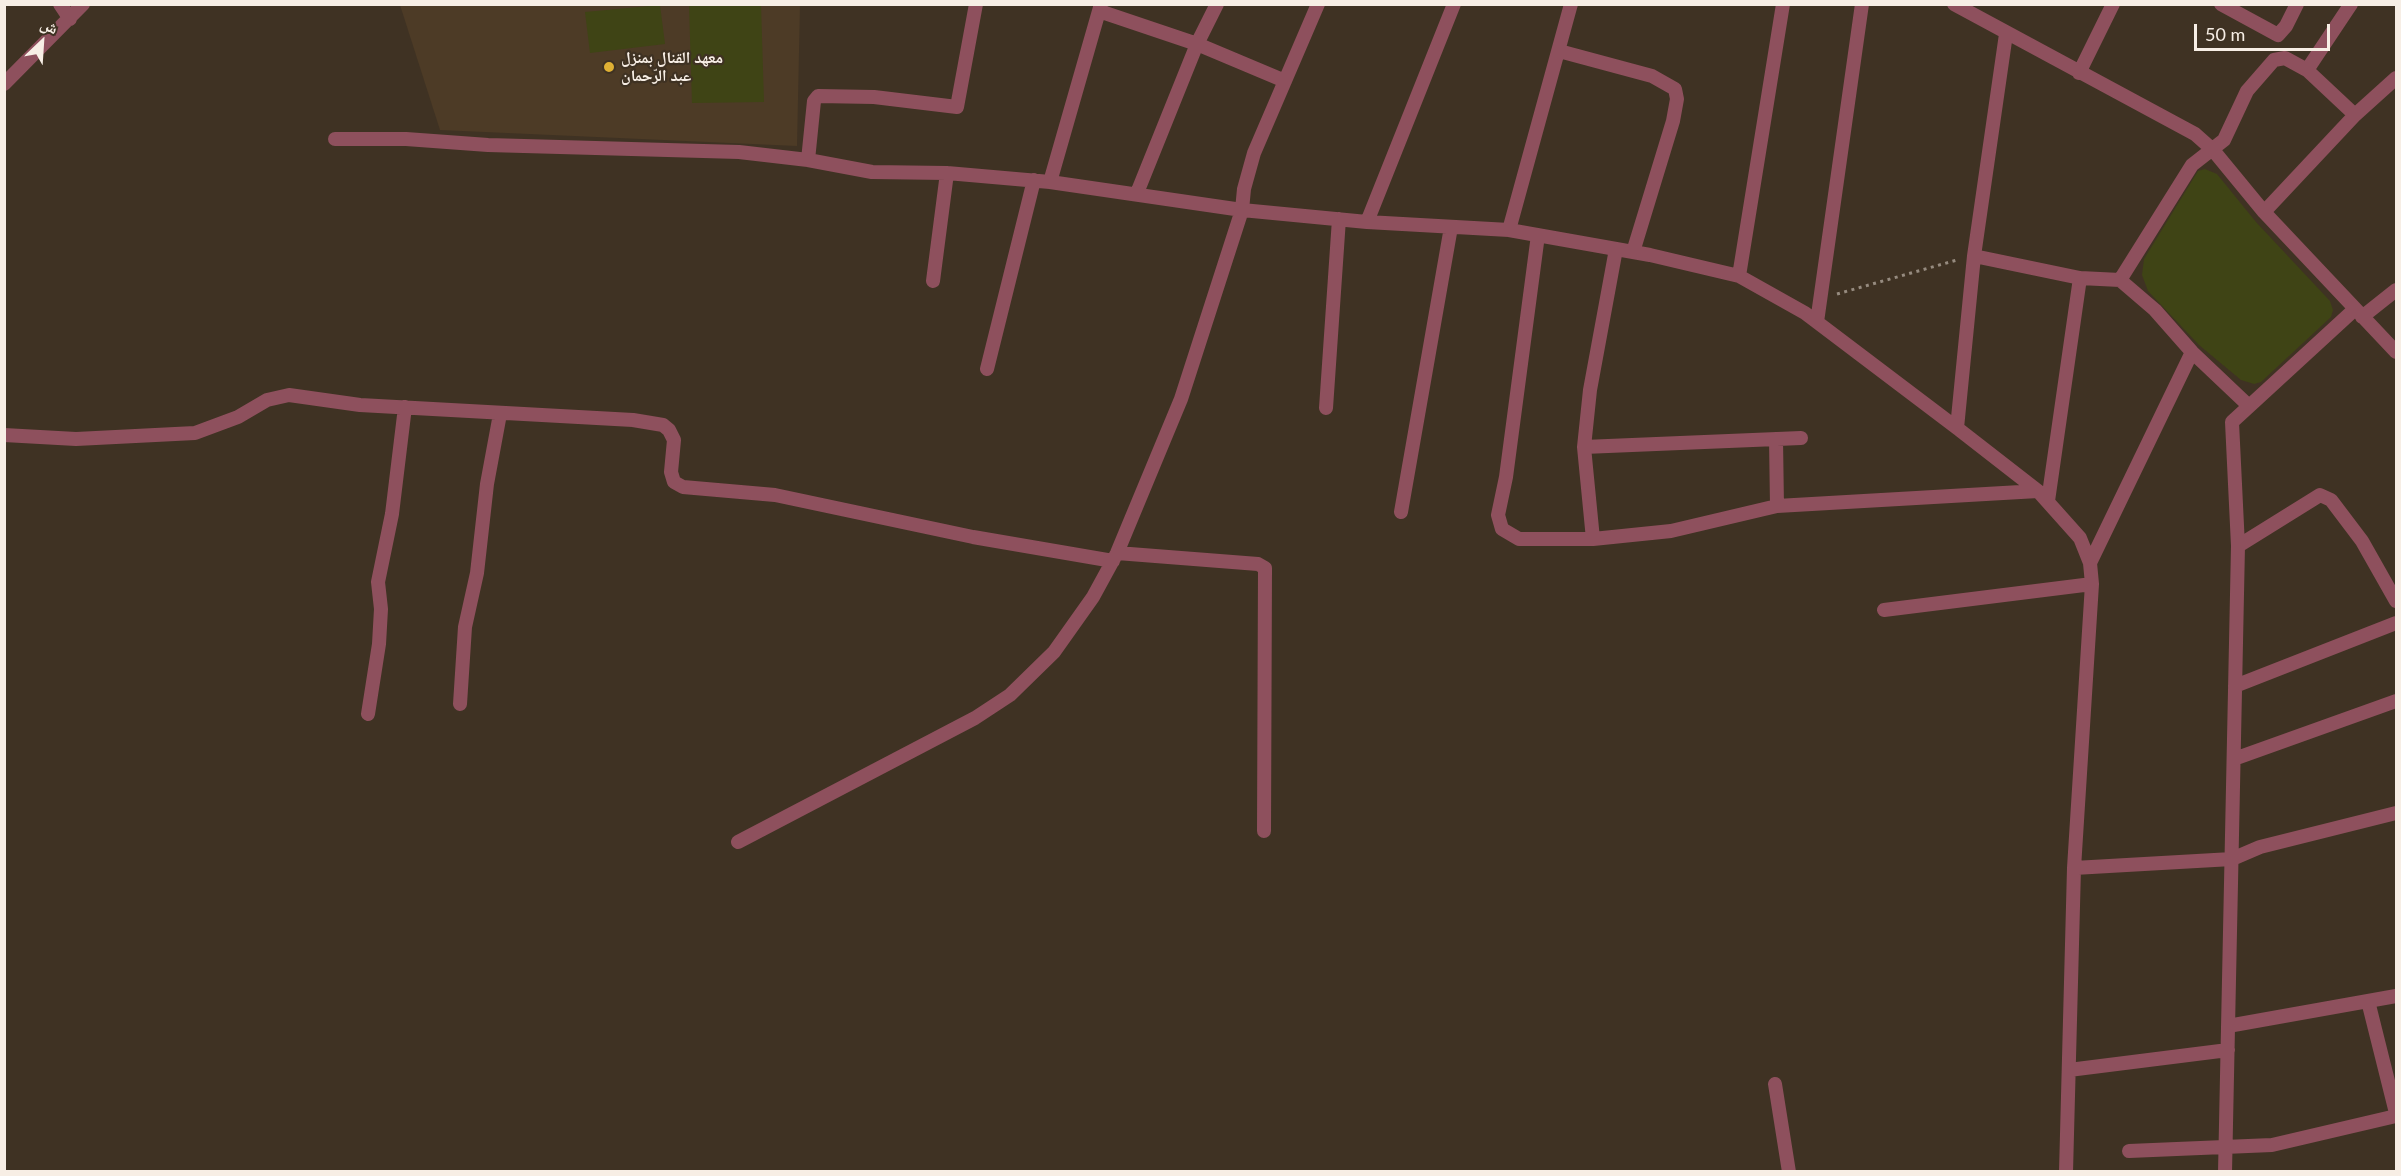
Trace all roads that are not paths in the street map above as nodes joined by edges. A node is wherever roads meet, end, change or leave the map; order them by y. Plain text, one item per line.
1 (60, 4) edge
2 (83, 4) edge
3 (976, 4) edge
4 (1217, 4) edge
5 (1318, 4) edge
6 (1454, 4) edge
7 (1571, 4) edge
8 (1783, 4) edge
9 (1862, 4) edge
10 (1954, 4) edge
11 (2113, 4) edge
12 (2221, 4) edge
13 (2297, 4) edge
14 (2351, 4) edge
15 (1100, 8) edge
16 (70, 19) junction
17 (2006, 34) junction
18 (2278, 35) junction
19 (1197, 44) junction
20 (1558, 51) junction
21 (2284, 58) junction
22 (2307, 70) junction
23 (2079, 73) junction
24 (2397, 78) edge
25 (1285, 81) junction
26 (4, 84) edge
27 (2355, 115) junction
28 (335, 139) dead end
29 (2213, 150) junction
30 (808, 160) junction
31 (947, 173) junction
32 (1034, 180) junction
33 (1050, 182) junction
34 (1137, 193) junction
35 (1242, 210) junction
36 (2264, 212) junction
37 (1340, 219) junction
38 (1367, 222) junction
39 (1451, 227) junction
40 (1509, 230) junction
41 (1538, 235) junction
42 (1616, 249) junction
43 (1633, 252) junction
44 (1974, 256) junction
45 (1739, 276) junction
46 (2080, 278) junction
47 (2120, 280) junction
48 (933, 281) dead end
49 (2397, 290) edge
50 (2359, 313) junction
51 (1816, 322) junction
52 (2192, 352) junction
53 (2397, 352) edge
54 (987, 369) dead end
55 (2249, 406) junction
56 (405, 407) junction
57 (1326, 408) dead end
58 (500, 414) junction
59 (1957, 428) junction
60 (4, 435) edge
61 (1801, 438) dead end
62 (1776, 439) junction
63 (1584, 447) junction
64 (2043, 496) junction
65 (1777, 506) junction
66 (1401, 512) dead end
67 (1593, 539) junction
68 (2238, 546) junction
69 (1115, 557) junction
70 (2090, 563) junction
71 (2092, 584) junction
72 (2397, 601) edge
73 (1884, 610) dead end
74 (2397, 623) edge
75 (2235, 686) junction
76 (2397, 701) edge
77 (460, 704) dead end
78 (368, 714) dead end
79 (2234, 759) junction
80 (2397, 813) edge
81 (1264, 831) dead end
82 (738, 842) dead end
83 (2232, 859) junction
84 (2074, 868) junction
85 (2397, 996) edge
86 (2368, 1001) junction
87 (2228, 1026) junction
88 (2228, 1050) junction
89 (2069, 1070) junction
90 (1775, 1084) dead end
91 (2397, 1114) edge
92 (2226, 1146) junction
93 (2129, 1151) dead end
94 (1789, 1172) edge
95 (2066, 1172) edge
96 (2225, 1172) edge

1 - 16 street
2 - 16 street
3 - 30 street
4 - 19 street
5 - 25 street
6 - 38 street
7 - 20 street
8 - 45 street
9 - 51 street
10 - 17 street
11 - 23 street
12 - 18 street
13 - 18 street
14 - 22 street
15 - 19 street
15 - 33 street
16 - 26 street
17 - 23 street
17 - 44 street
18 - 21 street
19 - 25 street
19 - 34 street
20 - 40 street
20 - 43 street
21 - 22 street
21 - 29 street
22 - 27 street
23 - 29 street
24 - 27 street
25 - 35 street
27 - 36 street
28 - 30 street
29 - 36 street
29 - 47 street
30 - 31 street
31 - 32 street
31 - 48 street
32 - 33 street
32 - 54 street
33 - 34 street
34 - 35 street
35 - 37 street
35 - 69 street
36 - 50 street
37 - 38 street
37 - 57 street
38 - 39 street
39 - 40 street
39 - 66 street
40 - 41 street
41 - 42 street
41 - 67 street
42 - 43 street
42 - 63 street
43 - 45 street
44 - 46 street
44 - 59 street
45 - 51 street
46 - 47 street
46 - 64 street
47 - 52 street
49 - 50 street
50 - 53 street
50 - 55 street
51 - 59 street
52 - 55 street
52 - 70 street
55 - 68 street
56 - 58 street
56 - 60 street
56 - 78 street
58 - 69 street
58 - 77 street
59 - 64 street
61 - 62 street
62 - 63 street
62 - 65 street
63 - 67 street
64 - 65 street
64 - 70 street
65 - 67 street
68 - 72 street
68 - 75 street
69 - 81 street
69 - 82 street
70 - 71 street
71 - 73 street
71 - 84 street
74 - 75 street
75 - 79 street
76 - 79 street
79 - 83 street
80 - 83 street
83 - 84 street
83 - 87 street
84 - 89 street
85 - 86 street
86 - 87 street
86 - 91 street
87 - 88 street
88 - 89 street
88 - 92 street
89 - 95 street
90 - 94 street
91 - 92 street
92 - 93 street
92 - 96 street

